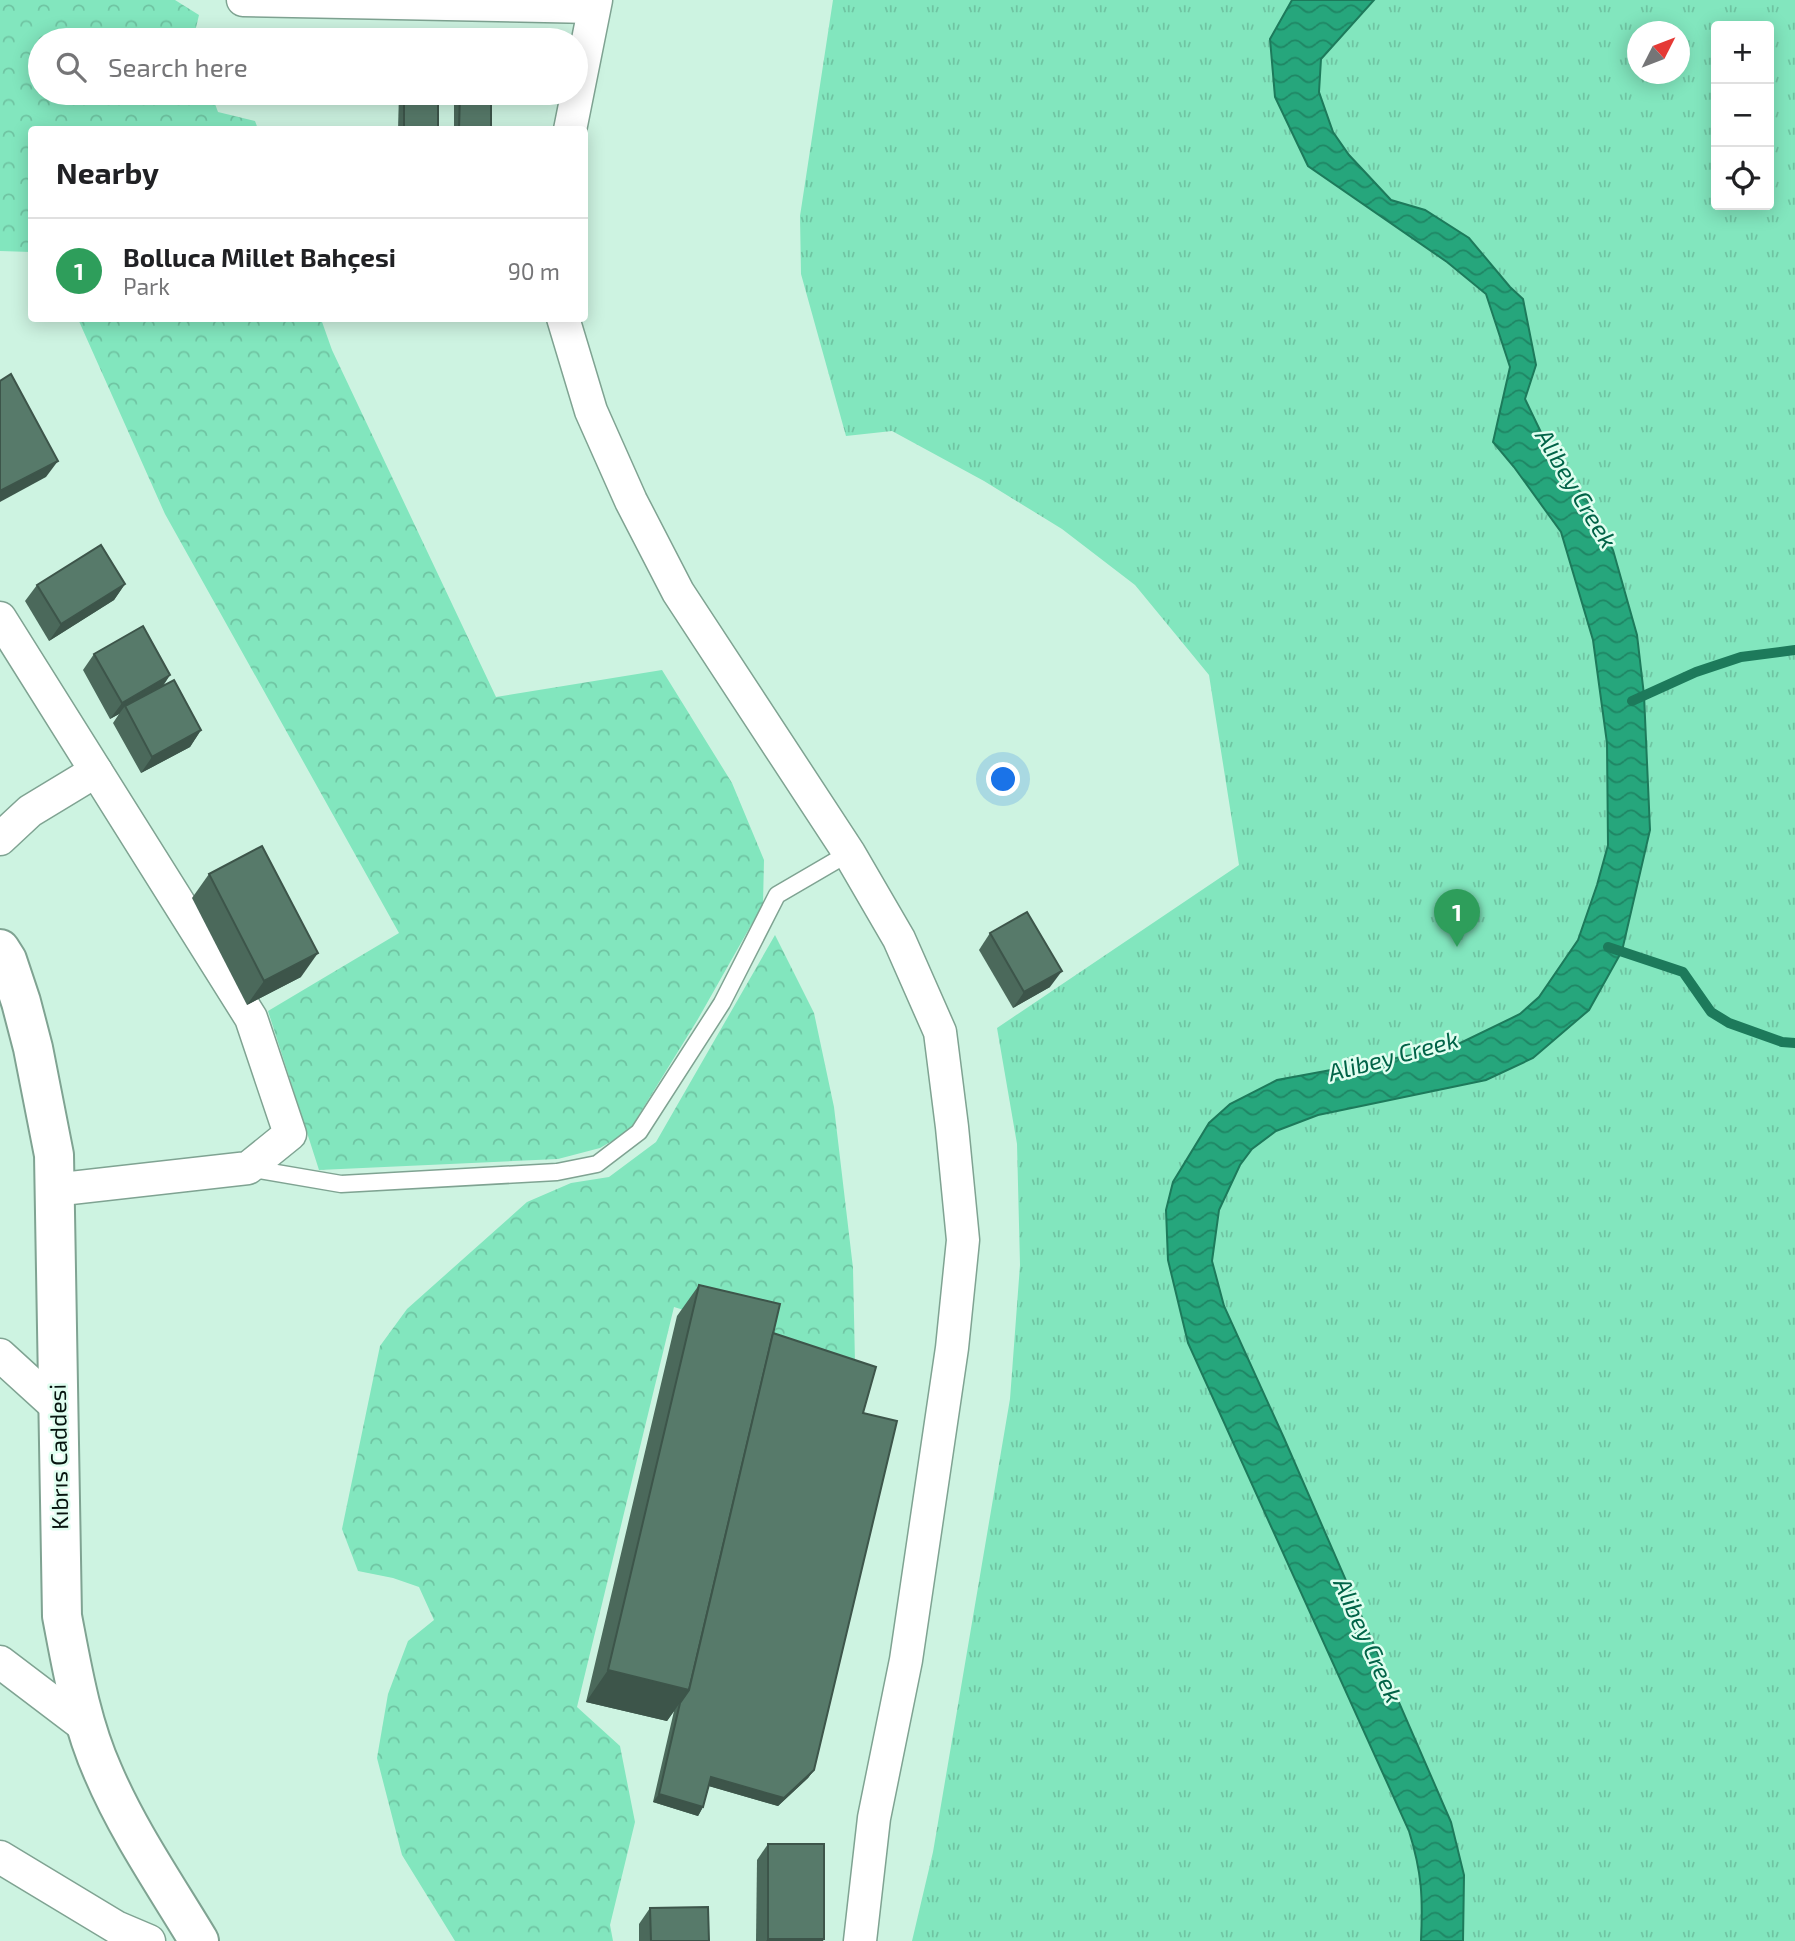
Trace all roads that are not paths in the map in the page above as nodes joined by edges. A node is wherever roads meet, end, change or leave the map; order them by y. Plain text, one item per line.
1 (243, 0) edge
2 (595, 4) edge
3 (588, 39) edge
4 (575, 105) edge
5 (571, 126) edge
6 (564, 322) edge
7 (0, 618) edge
8 (96, 771) junction
9 (0, 839) edge
10 (849, 853) junction
11 (2, 959) edge
12 (248, 1168) junction
13 (53, 1190) junction
14 (0, 1355) edge
15 (57, 1407) junction
16 (0, 1662) edge
17 (87, 1728) junction
18 (0, 1857) edge
19 (149, 1941) edge
20 (199, 1941) edge
21 (860, 1941) edge

1 - 2 street
2 - 3 street
4 - 5 street
6 - 10 street
7 - 8 street
8 - 9 street
8 - 12 street
10 - 12 lane
10 - 21 street
11 - 13 main road, Kıbrıs Caddesi
12 - 13 street
13 - 15 main road, Kıbrıs Caddesi
14 - 15 street
15 - 17 main road, Kıbrıs Caddesi
16 - 17 street
17 - 20 main road, Kıbrıs Caddesi
18 - 19 street

